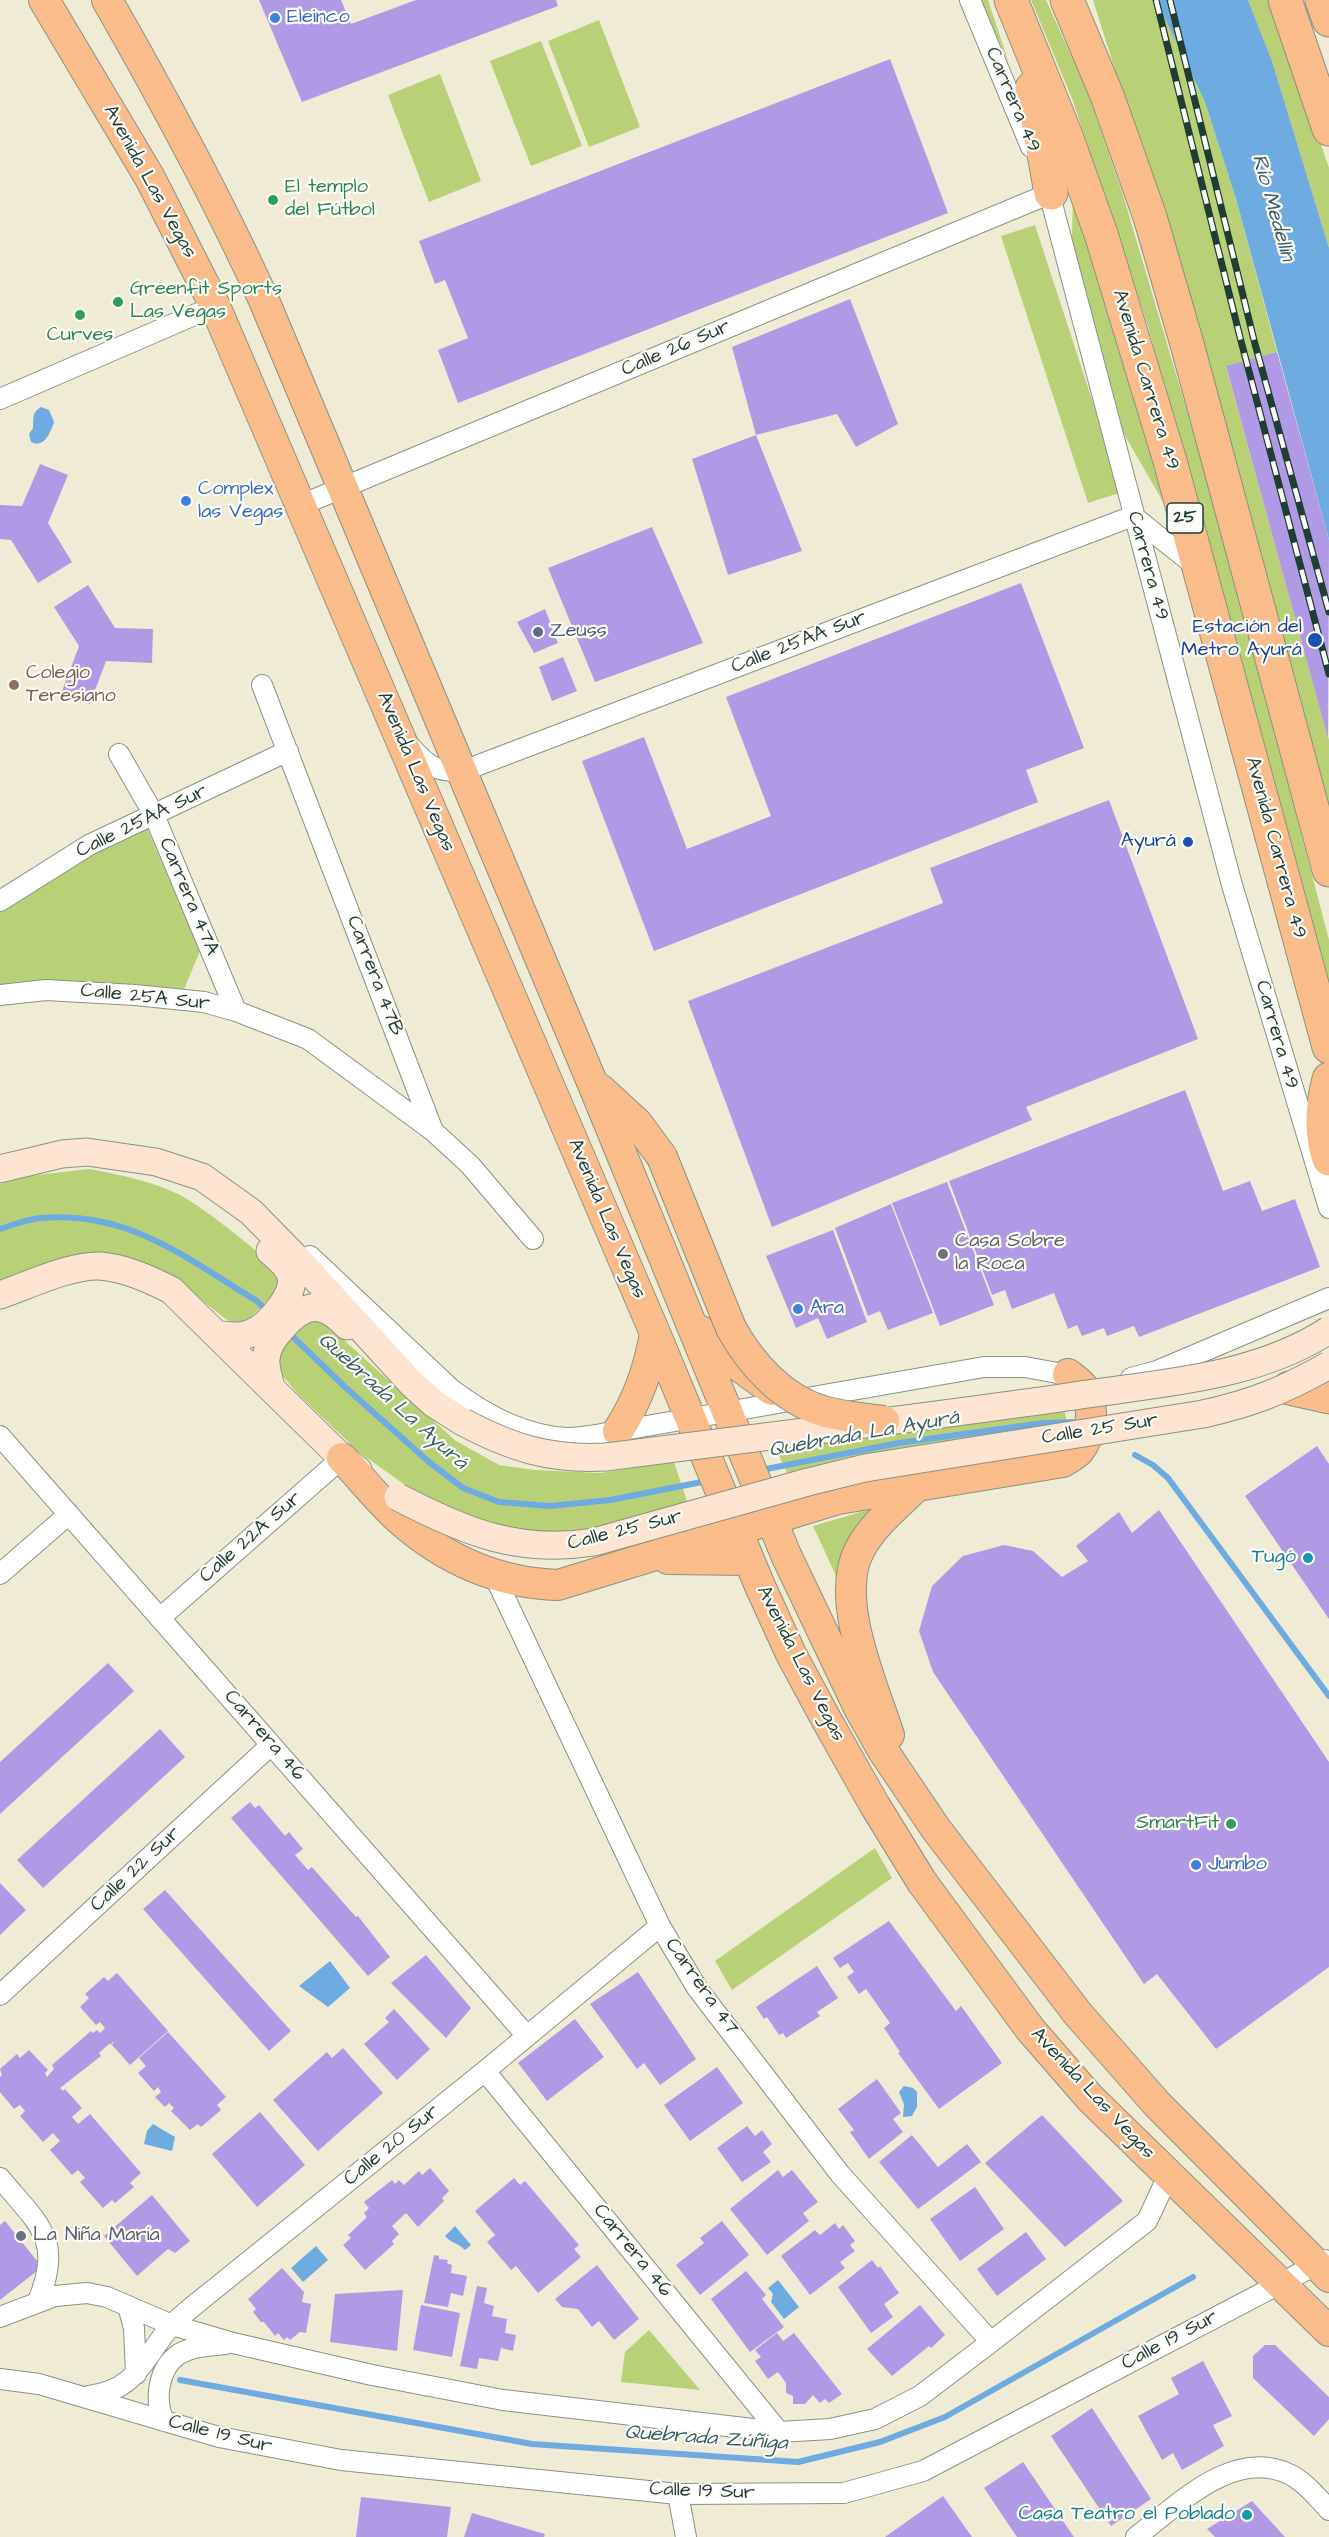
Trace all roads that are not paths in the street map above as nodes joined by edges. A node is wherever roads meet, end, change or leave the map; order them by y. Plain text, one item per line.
1 (44, 0) edge
2 (107, 0) edge
3 (970, 0) edge
4 (1067, 0) edge
5 (1285, 0) edge
6 (1322, 0) edge
7 (1016, 12) edge
8 (1329, 20) edge
9 (1329, 129) edge
10 (1051, 194) junction
11 (215, 306) junction
12 (0, 399) edge
13 (344, 487) junction
14 (301, 505) junction
15 (1133, 516) junction
16 (1199, 569) junction
17 (262, 685) dead end
18 (397, 730) junction
19 (288, 751) junction
20 (119, 754) dead end
21 (463, 771) junction
22 (154, 815) junction
23 (1329, 870) edge
24 (0, 901) edge
25 (0, 994) edge
26 (236, 1011) junction
27 (1329, 1047) edge
28 (1329, 1079) edge
29 (592, 1082) junction
30 (433, 1131) junction
31 (87, 1152) junction
32 (1329, 1159) edge
33 (0, 1169) edge
34 (202, 1178) junction
35 (1329, 1208) edge
36 (532, 1239) dead end
37 (0, 1295) edge
38 (1329, 1298) edge
39 (288, 1310) junction
40 (692, 1323) junction
41 (1329, 1330) edge
42 (268, 1332) junction
43 (655, 1333) junction
44 (218, 1335) junction
45 (1329, 1365) edge
46 (1068, 1374) junction
47 (271, 1387) junction
48 (1289, 1388) junction
49 (1329, 1397) edge
50 (789, 1400) junction
51 (728, 1411) junction
52 (690, 1418) junction
53 (884, 1421) junction
54 (463, 1422) junction
55 (618, 1431) junction
56 (0, 1436) edge
57 (342, 1458) junction
58 (915, 1488) junction
59 (69, 1514) junction
60 (771, 1518) junction
61 (736, 1529) junction
62 (642, 1559) junction
63 (749, 1560) junction
64 (0, 1574) edge
65 (495, 1576) junction
66 (160, 1618) junction
67 (272, 1745) junction
68 (905, 1785) junction
69 (660, 1926) junction
70 (0, 1995) edge
71 (527, 2036) junction
72 (485, 2071) junction
73 (1169, 2174) junction
74 (0, 2178) edge
75 (1325, 2266) edge
76 (1280, 2283) junction
77 (38, 2301) junction
78 (128, 2306) junction
79 (0, 2317) edge
80 (172, 2325) junction
81 (1329, 2331) edge
82 (233, 2343) junction
83 (991, 2343) junction
84 (136, 2374) junction
85 (0, 2379) edge
86 (84, 2396) junction
87 (164, 2421) junction
88 (779, 2432) junction
89 (678, 2494) junction
90 (1329, 2510) edge
91 (686, 2537) edge
92 (1136, 2537) edge

1 - 11 main road, Avenida Las Vegas
2 - 13 main road, Avenida Las Vegas
3 - 10 street, Carrera 49
4 - 23 highway, 25
5 - 9 highway
6 - 8 highway
7 - 10 highway
7 - 16 highway, Avenida Carrera 49 / 25
10 - 13 street, Calle 26 Sur
10 - 15 street, Carrera 49
11 - 12 street
11 - 14 main road, Avenida Las Vegas
13 - 14 street, Calle 26 Sur
13 - 21 main road, Avenida Las Vegas
14 - 18 main road, Avenida Las Vegas
15 - 16 street
15 - 21 street, Calle 25AA Sur
15 - 35 street, Carrera 49
16 - 27 highway, Avenida Carrera 49 / 25
17 - 19 street, Carrera 47B
18 - 21 street, Calle 25AA Sur
18 - 43 main road, Avenida Las Vegas
19 - 22 street, Calle 25AA Sur
19 - 30 street, Carrera 47B
20 - 22 street, Carrera 47A
21 - 29 main road, Avenida Las Vegas
22 - 24 street, Calle 25AA Sur
22 - 26 street, Carrera 47A
25 - 26 street, Calle 25A Sur
26 - 30 street, Calle 25A Sur
28 - 32 highway
29 - 40 main road, Avenida Las Vegas
29 - 53 main road, bridge
30 - 36 street, Carrera 47B
31 - 33 main road, Calle 25 Sur
31 - 34 main road, Calle 25 Sur
31 - 39 main road
34 - 54 main road, Calle 25 Sur
34 - 55 street, Calle 25 Sur
37 - 44 main road, Calle 25 Sur
38 - 46 street, Calle 25 Sur
39 - 42 main road
39 - 54 main road
40 - 50 main road
40 - 51 main road, Avenida Las Vegas
41 - 53 main road, Calle 25 Sur, bridge
42 - 44 main road
42 - 47 main road
43 - 52 main road, Avenida Las Vegas
43 - 55 main road
44 - 47 main road, Calle 25 Sur
45 - 48 main road, Calle 25 Sur, bridge
46 - 50 street, Calle 25 Sur
46 - 58 main road
47 - 57 main road, Calle 25 Sur
48 - 49 highway
48 - 57 main road, Calle 25 Sur, bridge
50 - 51 street, Calle 25 Sur
51 - 52 street, Calle 25 Sur
51 - 60 main road, Avenida Las Vegas
52 - 55 street, Calle 25 Sur
52 - 61 main road, Avenida Las Vegas
53 - 54 main road, Calle 25 Sur, bridge
56 - 59 street, Carrera 46
57 - 65 main road
57 - 66 street, Calle 22A Sur
58 - 60 main road
58 - 68 main road
59 - 64 street
59 - 66 street, Carrera 46
60 - 61 main road
60 - 68 main road, Avenida Las Vegas
61 - 62 main road
61 - 63 main road, Avenida Las Vegas
62 - 63 main road
62 - 65 main road
63 - 73 main road, Avenida Las Vegas
65 - 69 street, Carrera 47
66 - 67 street, Carrera 46
67 - 70 street, Calle 22 Sur
67 - 71 street, Carrera 46
68 - 75 main road, Avenida Las Vegas
69 - 71 street, Calle 20 Sur
69 - 83 street, Carrera 47
71 - 72 street, Calle 20 Sur
72 - 80 street, Calle 20 Sur
72 - 88 street, Carrera 46
73 - 76 main road, Avenida Las Vegas
73 - 83 street
74 - 77 street
75 - 76 street, Calle 19 Sur
76 - 81 main road, Avenida Las Vegas
76 - 89 street, Calle 19 Sur
77 - 78 street
77 - 79 street
78 - 80 street
78 - 84 street
80 - 82 street
80 - 84 street, Calle 20 Sur
82 - 87 street
82 - 88 street
83 - 88 street
84 - 86 street, Calle 20 Sur
85 - 86 street, Calle 19 Sur
86 - 87 street, Calle 19 Sur
87 - 89 street, Calle 19 Sur
89 - 91 street
90 - 92 street

